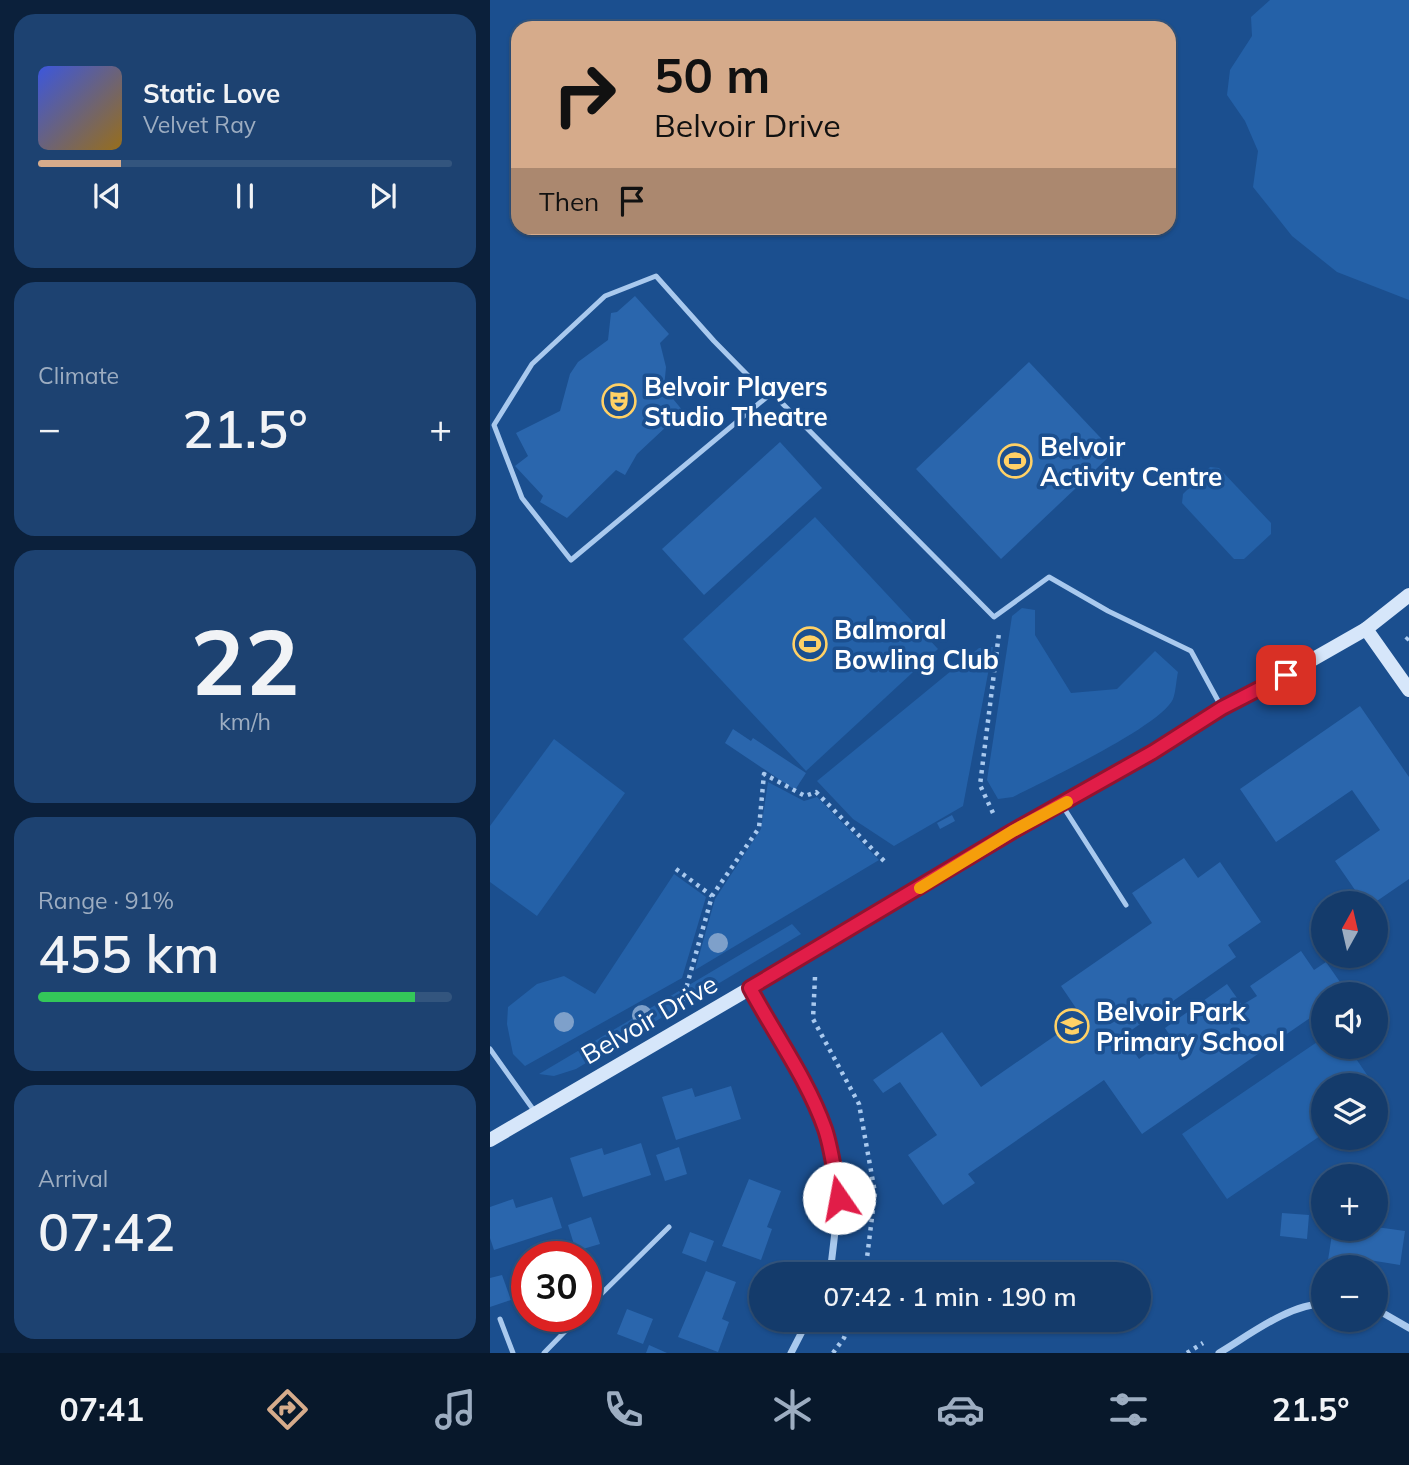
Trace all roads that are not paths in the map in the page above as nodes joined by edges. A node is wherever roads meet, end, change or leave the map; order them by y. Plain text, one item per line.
1 (768, 396) junction
2 (1409, 595) edge
3 (1366, 629) junction
4 (1409, 690) edge
5 (1222, 708) junction
6 (1062, 805) junction
7 (1126, 905) dead end
8 (750, 988) junction
9 (490, 1049) edge
10 (536, 1113) junction
11 (490, 1140) edge
12 (669, 1227) dead end
13 (831, 1262) edge
14 (602, 1293) edge
15 (1311, 1305) edge
16 (1388, 1316) edge
17 (500, 1319) dead end
18 (1409, 1328) edge
19 (564, 1332) edge
20 (802, 1332) edge
21 (513, 1353) edge
22 (544, 1353) edge
23 (791, 1353) edge
24 (1219, 1353) edge

1 - 1 lane
1 - 5 lane
2 - 3 street, Belvoir Drive
3 - 4 street
3 - 5 street, Belvoir Drive
5 - 6 street, Belvoir Drive
6 - 7 lane
6 - 8 street, Belvoir Drive
8 - 10 street, Belvoir Drive
8 - 13 street
9 - 10 lane
10 - 11 street, Belvoir Drive
12 - 14 lane
15 - 24 street
16 - 18 street
17 - 21 lane
19 - 22 lane
20 - 23 street

